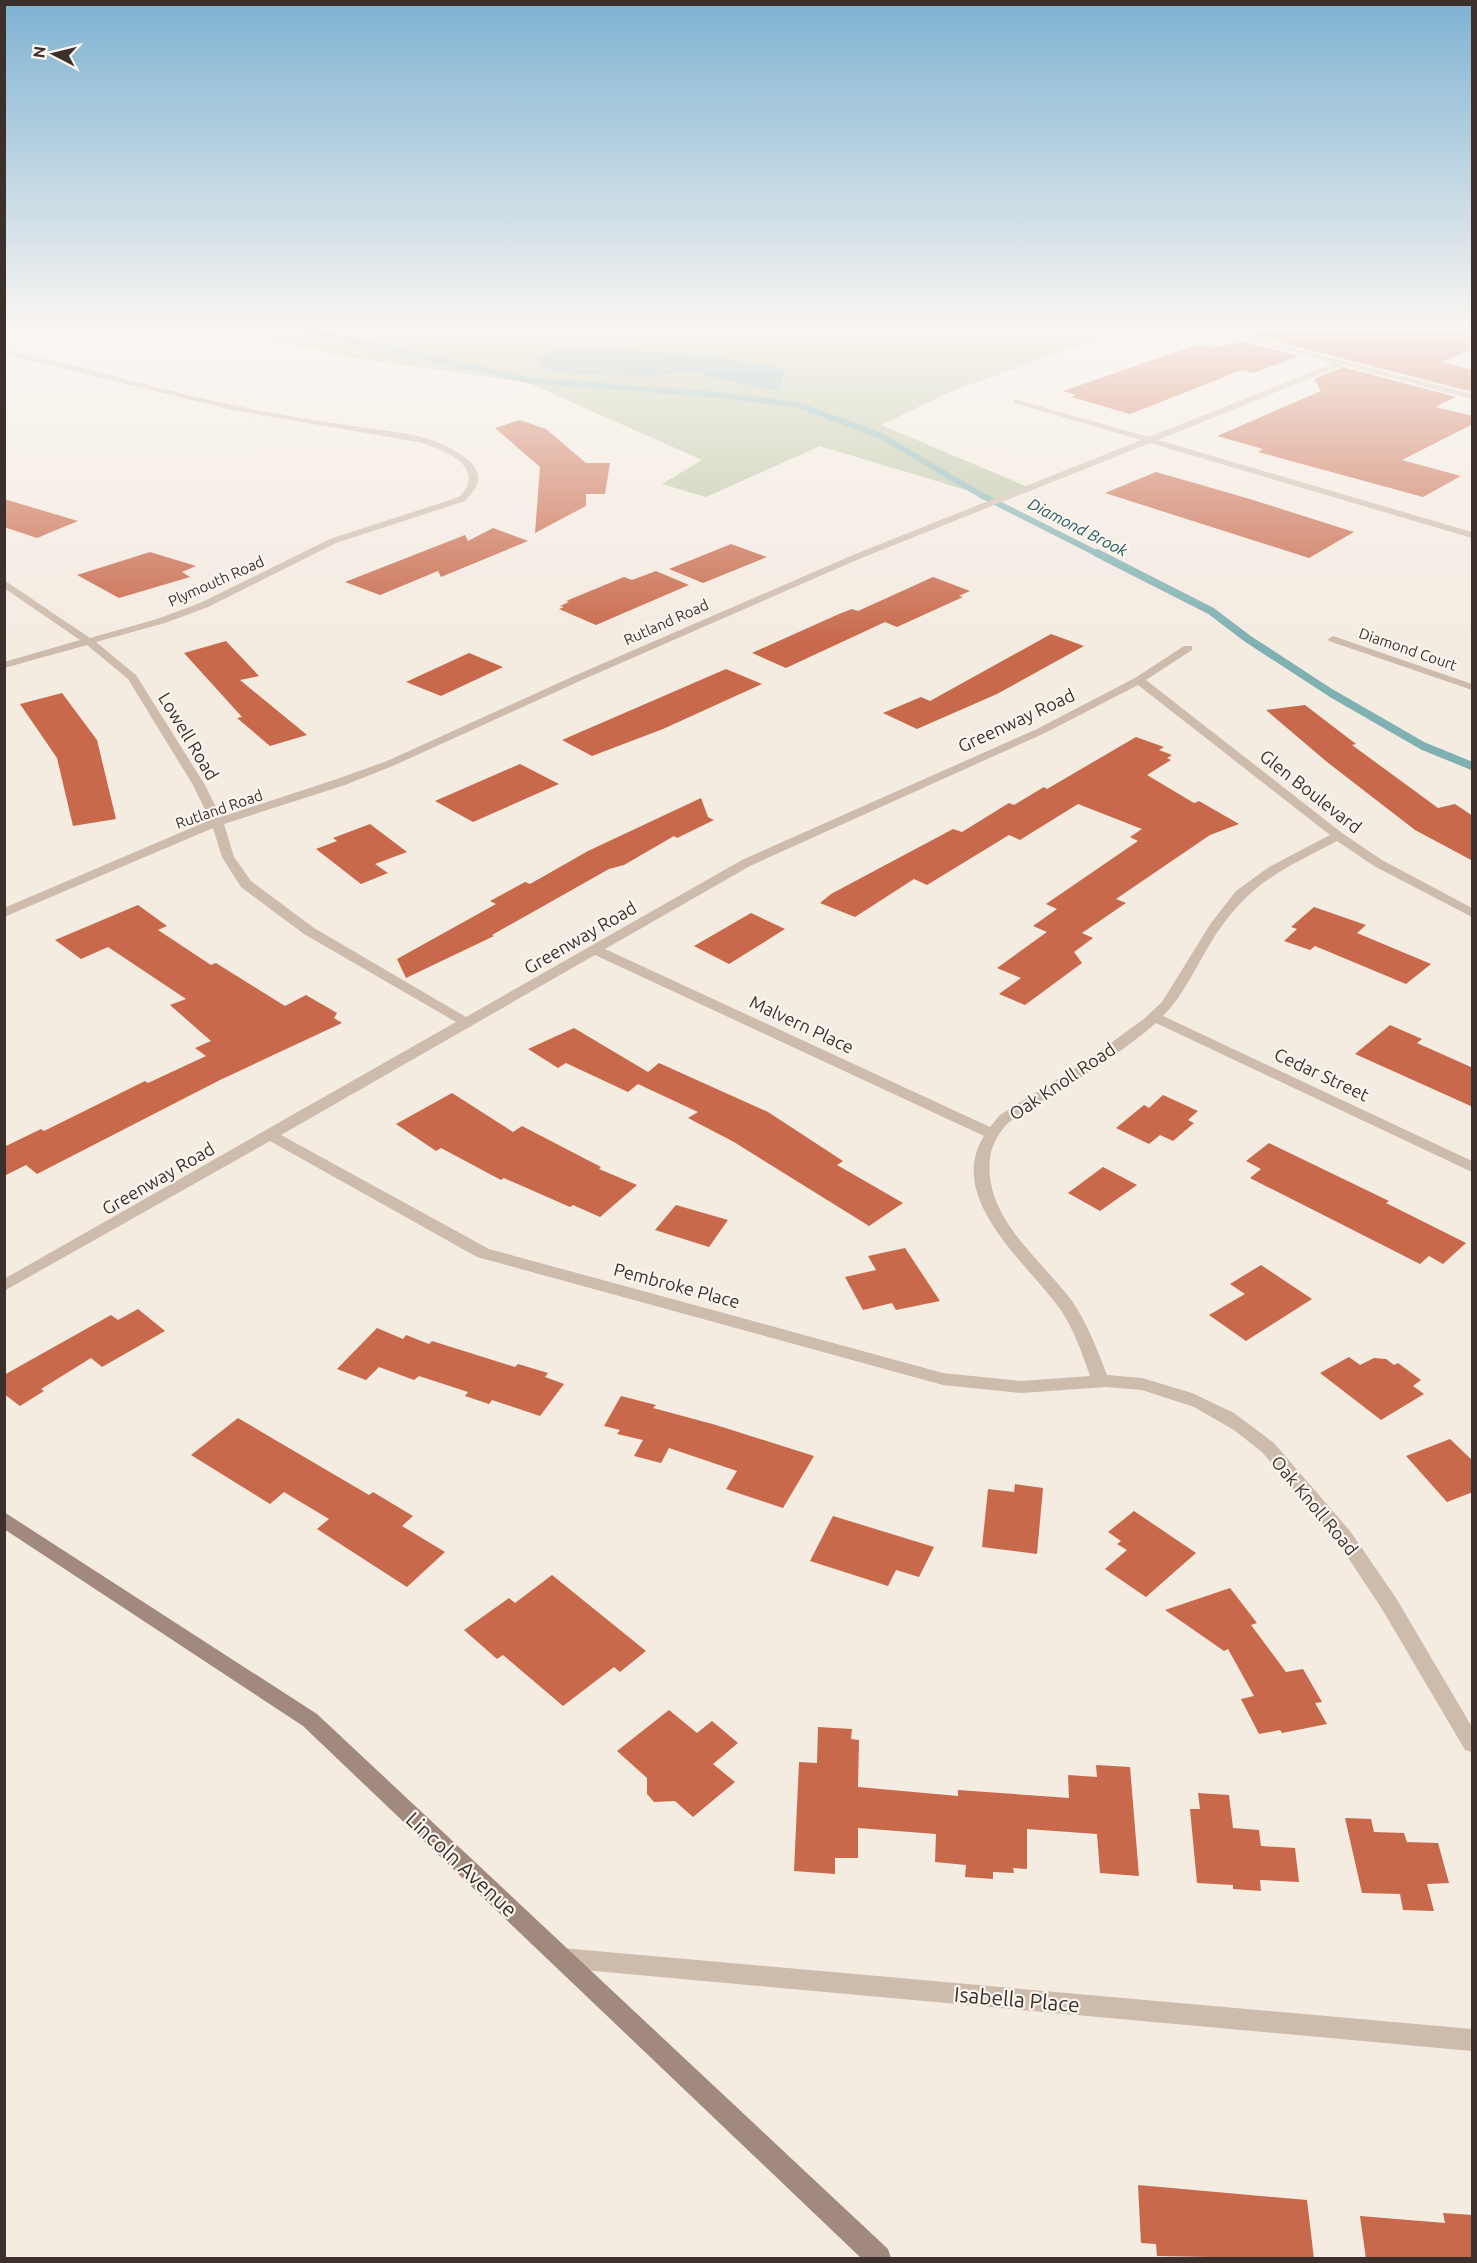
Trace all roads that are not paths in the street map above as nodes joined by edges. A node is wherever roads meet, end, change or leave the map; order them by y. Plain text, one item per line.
1 (370, 432) edge
2 (1123, 432) edge
3 (1167, 432) edge
4 (1148, 439) junction
5 (1473, 535) edge
6 (4, 584) edge
7 (1333, 639) dead end
8 (88, 641) junction
9 (1188, 648) dead end
10 (4, 664) edge
11 (1139, 680) junction
12 (1473, 687) edge
13 (217, 822) junction
14 (1338, 836) junction
15 (4, 913) edge
16 (1473, 914) edge
17 (596, 950) junction
18 (1155, 1017) junction
19 (466, 1023) junction
20 (992, 1134) junction
21 (270, 1135) junction
22 (1473, 1167) edge
23 (4, 1286) edge
24 (1100, 1379) junction
25 (4, 1519) edge
26 (1473, 1744) edge
27 (562, 1959) junction
28 (1473, 2040) edge
29 (879, 2259) edge

1 - 8 street, Plymouth Road
2 - 4 street
3 - 4 street, Rutland Road
4 - 5 street
4 - 13 street, Rutland Road
6 - 8 street, Lowell Road
7 - 12 street, Diamond Court
8 - 10 street, Plymouth Road
8 - 13 street, Lowell Road
9 - 11 street, Greenway Road
11 - 14 street, Glen Boulevard
11 - 17 street, Greenway Road
13 - 15 street, Rutland Road
13 - 19 street, Lowell Road
14 - 16 street, Glen Boulevard
14 - 18 street, Oak Knoll Road
17 - 19 street, Greenway Road
17 - 20 street, Malvern Place
18 - 20 street, Oak Knoll Road
18 - 22 street, Cedar Street
19 - 21 street, Greenway Road
20 - 24 street, Oak Knoll Road
21 - 23 street, Greenway Road
21 - 24 street, Pembroke Place
24 - 26 street, Oak Knoll Road
25 - 27 main road, Lincoln Avenue
27 - 28 street, Isabella Place
27 - 29 main road, Lincoln Avenue

